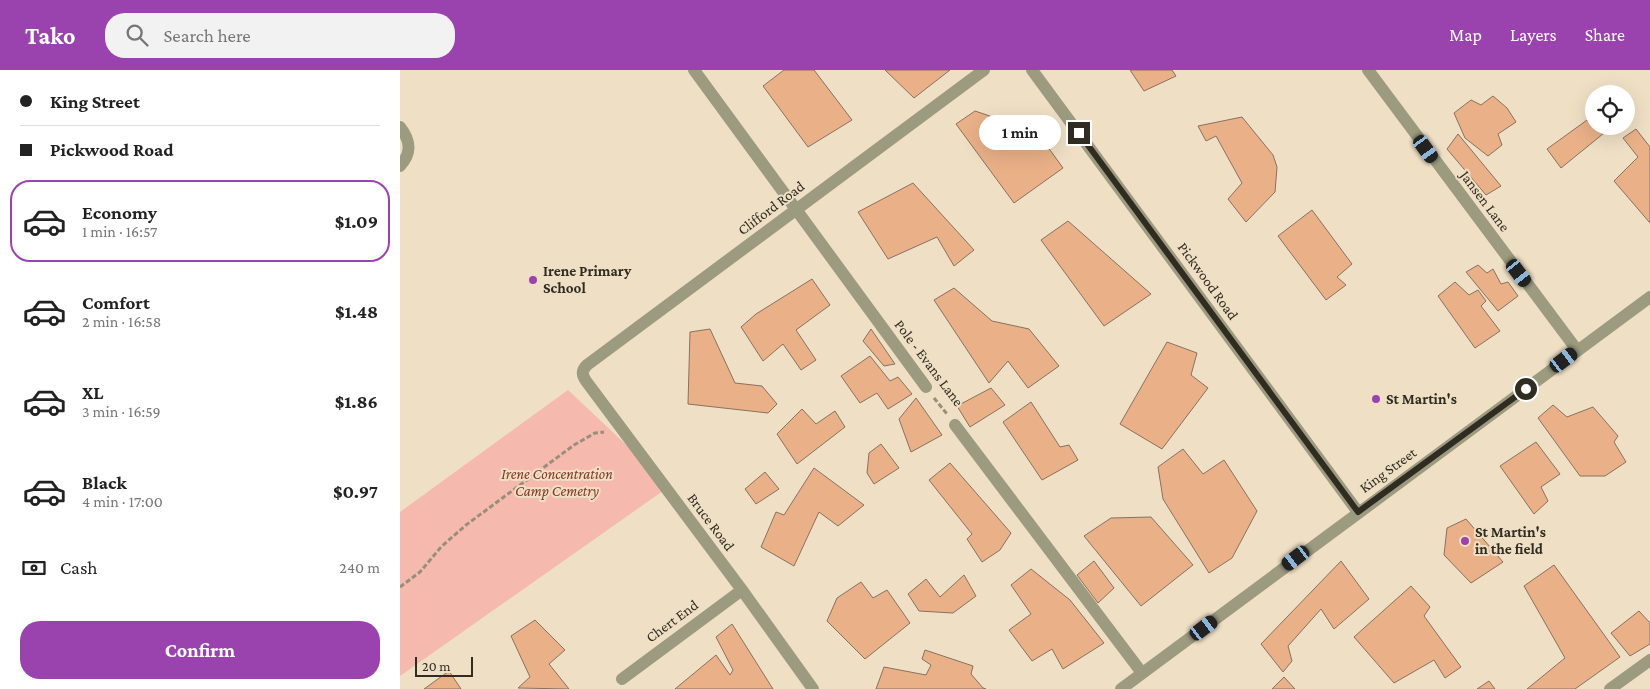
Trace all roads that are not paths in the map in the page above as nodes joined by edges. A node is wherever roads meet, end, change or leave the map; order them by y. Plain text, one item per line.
1 (694, 70) edge
2 (984, 70) edge
3 (1032, 70) edge
4 (1368, 70) edge
5 (400, 127) edge
6 (400, 166) edge
7 (795, 210) junction
8 (1650, 296) edge
9 (1578, 350) junction
10 (582, 375) joint
11 (926, 387) road end
12 (955, 425) road end
13 (1358, 512) junction
14 (742, 590) junction
15 (1650, 660) edge
16 (1142, 673) junction
17 (622, 679) dead end
18 (813, 689) edge
19 (1121, 689) edge
20 (1610, 689) edge

1 - 7 street, Pole - Evans Lane
2 - 7 street, Clifford Road
3 - 13 street, Pickwood Road
4 - 9 street, Jansen Lane
5 - 6 street
7 - 10 street, Clifford Road
7 - 11 street, Pole - Evans Lane
8 - 9 street, King Street
9 - 13 street, King Street
10 - 14 street, Bruce Road
12 - 16 street, Pole - Evans Lane
13 - 16 street, King Street
14 - 17 street, Chert End
14 - 18 street, Bruce Road
15 - 20 street
16 - 19 street, King Street

